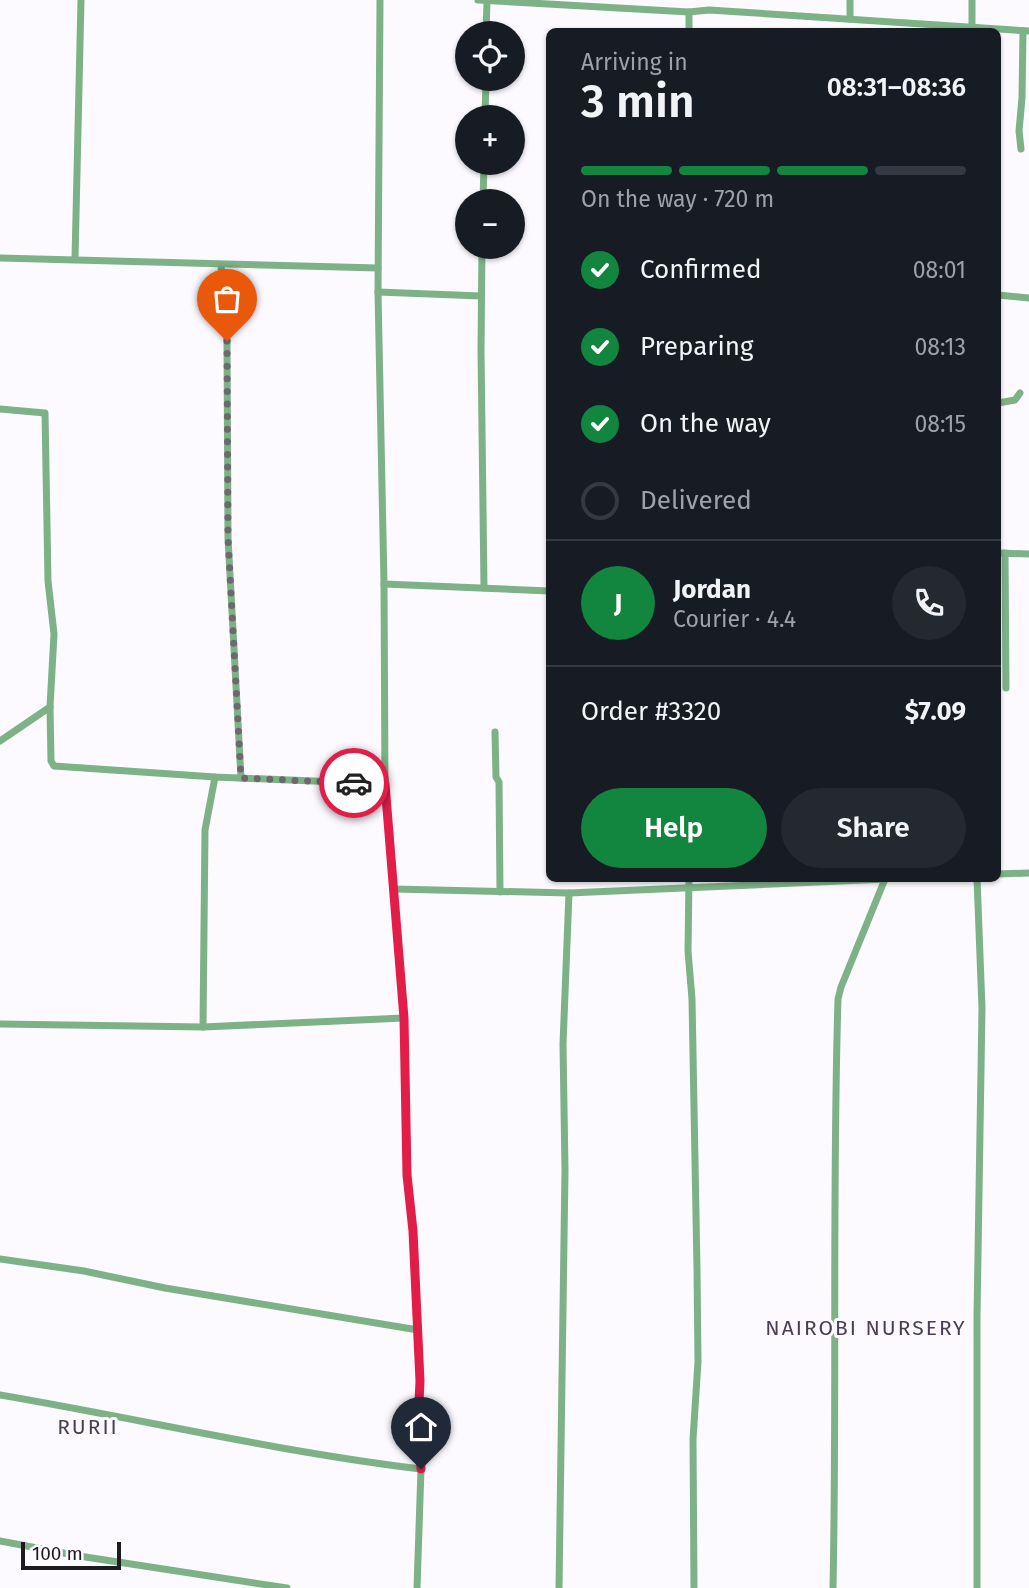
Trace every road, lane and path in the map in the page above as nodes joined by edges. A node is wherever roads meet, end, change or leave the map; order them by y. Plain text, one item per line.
1 (81, 0) edge
2 (380, 0) edge
3 (710, 0) edge
4 (850, 0) edge
5 (972, 0) edge
6 (482, 1) edge
7 (709, 10) junction
8 (689, 12) junction
9 (850, 19) junction
10 (484, 21) edge
11 (895, 27) edge
12 (972, 27) junction
13 (690, 28) edge
14 (986, 28) edge
15 (1001, 29) edge
16 (1026, 31) edge
17 (1021, 149) dead end
18 (0, 258) edge
19 (75, 258) junction
20 (482, 259) edge
21 (221, 265) junction
22 (378, 268) junction
23 (377, 292) junction
24 (1001, 295) edge
25 (481, 296) junction
26 (1029, 298) edge
27 (1020, 393) dead end
28 (1001, 402) edge
29 (0, 409) edge
30 (1001, 553) edge
31 (1029, 554) edge
32 (384, 584) junction
33 (484, 588) junction
34 (546, 591) edge
35 (1006, 688) dead end
36 (50, 707) junction
37 (495, 732) dead end
38 (0, 741) edge
39 (215, 778) junction
40 (241, 778) junction
41 (385, 784) junction
42 (1029, 873) edge
43 (1001, 874) edge
44 (689, 882) edge
45 (885, 882) edge
46 (976, 882) edge
47 (394, 889) junction
48 (500, 891) junction
49 (569, 893) junction
50 (404, 1018) junction
51 (0, 1024) edge
52 (203, 1027) junction
53 (0, 1259) edge
54 (418, 1330) junction
55 (0, 1395) edge
56 (421, 1469) junction
57 (0, 1541) edge
58 (287, 1588) edge
59 (417, 1588) edge
60 (559, 1588) edge
61 (694, 1588) edge
62 (834, 1588) edge
63 (976, 1588) edge

1 - 19 street
2 - 22 street
3 - 7 street
4 - 9 street
5 - 12 street
6 - 8 street
6 - 10 street
7 - 8 street
7 - 9 street
8 - 13 street
9 - 11 street
11 - 12 street
12 - 14 street
15 - 16 street
16 - 17 street
18 - 19 street
19 - 21 street
20 - 25 street
21 - 22 street
21 - 40 street
22 - 23 street
23 - 25 street
23 - 32 street
24 - 26 street
25 - 33 street
27 - 28 street
29 - 36 street
30 - 31 street
30 - 35 street
32 - 33 street
32 - 41 street
33 - 34 street
36 - 38 street
36 - 39 street
37 - 48 street
39 - 40 street
39 - 52 street
40 - 41 street
41 - 47 street
42 - 43 street
44 - 49 street
44 - 61 street
45 - 62 street
46 - 63 street
47 - 48 street
47 - 50 street
48 - 49 street
49 - 60 street
50 - 52 street
50 - 54 street
51 - 52 street
53 - 54 street
54 - 56 street
55 - 56 street
56 - 59 street
57 - 58 street

